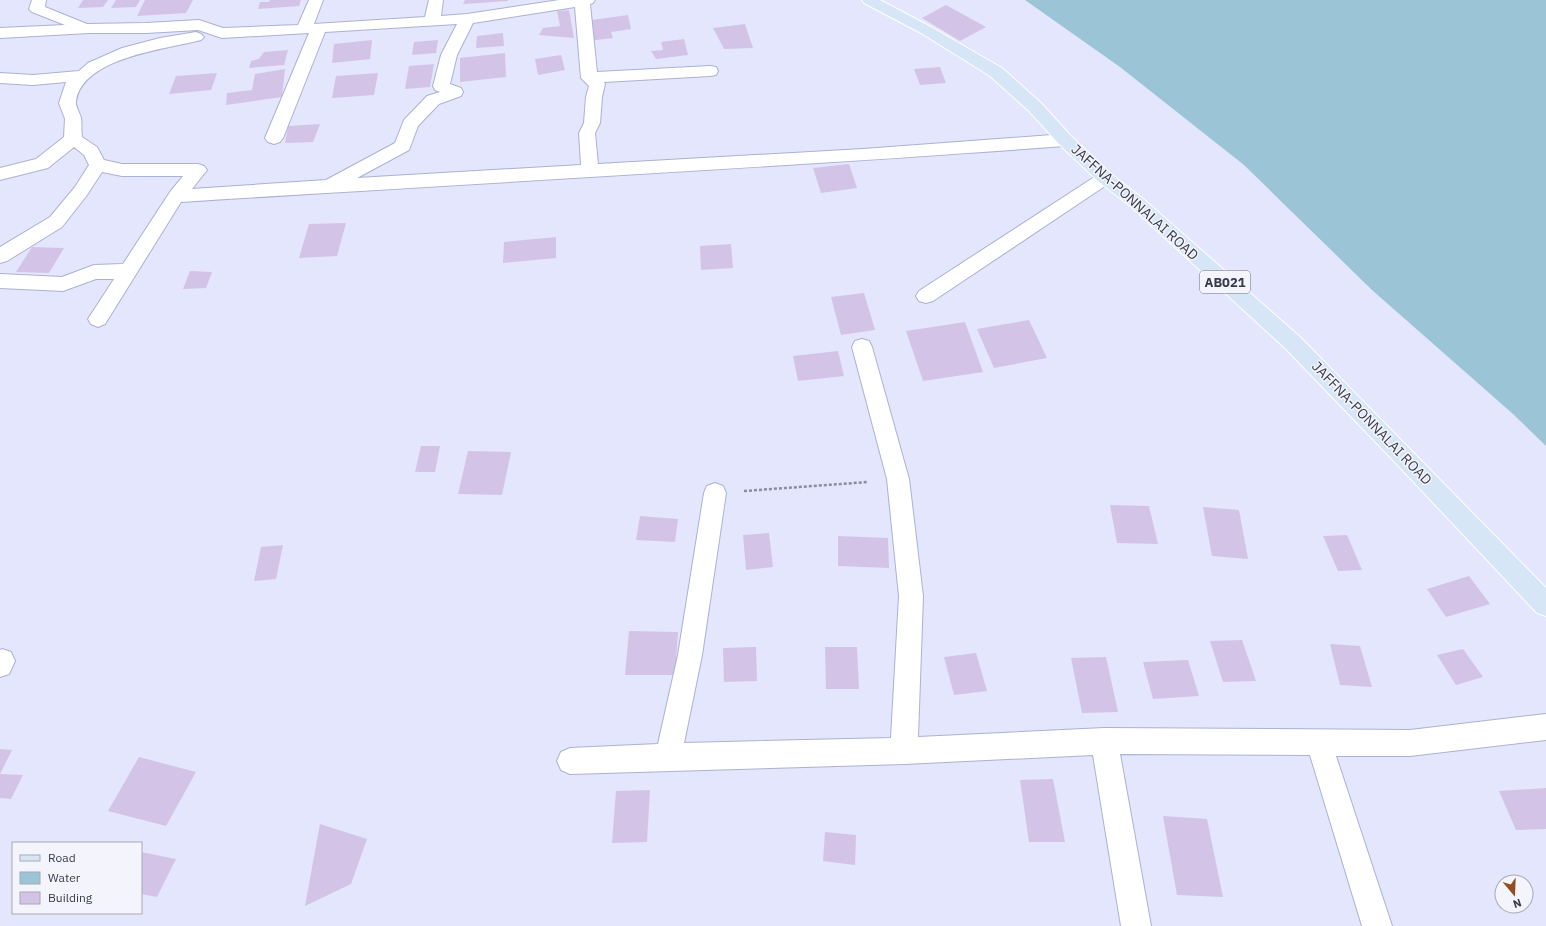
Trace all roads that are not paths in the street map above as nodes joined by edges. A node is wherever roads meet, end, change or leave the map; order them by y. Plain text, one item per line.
1 (39, 0) edge
2 (316, 0) edge
3 (436, 0) edge
4 (584, 0) edge
5 (869, 0) edge
6 (467, 19) junction
7 (432, 22) junction
8 (89, 28) junction
9 (311, 29) junction
10 (0, 33) edge
11 (222, 33) junction
12 (710, 71) dead end
13 (82, 76) junction
14 (0, 78) edge
15 (589, 78) junction
16 (274, 138) dead end
17 (73, 139) junction
18 (1065, 140) junction
19 (98, 165) junction
20 (590, 170) junction
21 (0, 174) edge
22 (1105, 178) junction
23 (326, 187) junction
24 (176, 196) junction
25 (0, 256) edge
26 (128, 271) junction
27 (0, 281) edge
28 (926, 296) dead end
29 (98, 319) dead end
30 (862, 347) dead end
31 (715, 493) road end
32 (1546, 605) edge
33 (1546, 727) edge
34 (1104, 741) junction
35 (1319, 743) junction
36 (904, 751) junction
37 (668, 757) junction
38 (570, 761) dead end
39 (1136, 926) edge
40 (1377, 926) edge

1 - 8 street
2 - 9 street
3 - 7 street
4 - 6 street
4 - 15 street
5 - 18 main road, JAFFNA-PONNALAI ROAD / AB021
6 - 7 street
6 - 23 street
7 - 9 street
8 - 10 street
8 - 11 street
9 - 11 street
9 - 16 street
11 - 13 street
12 - 15 street
13 - 14 street
13 - 17 street
15 - 20 street
17 - 19 street
17 - 21 street
18 - 20 street
18 - 22 main road, JAFFNA-PONNALAI ROAD / AB021
19 - 24 street
19 - 25 street
20 - 23 street
22 - 28 street
22 - 32 main road, JAFFNA-PONNALAI ROAD / AB021
23 - 24 street
24 - 26 street
26 - 27 street
26 - 29 street
30 - 36 street
31 - 37 street
33 - 35 street
34 - 35 street
34 - 36 street
34 - 39 street
35 - 40 street
36 - 37 street
37 - 38 street

